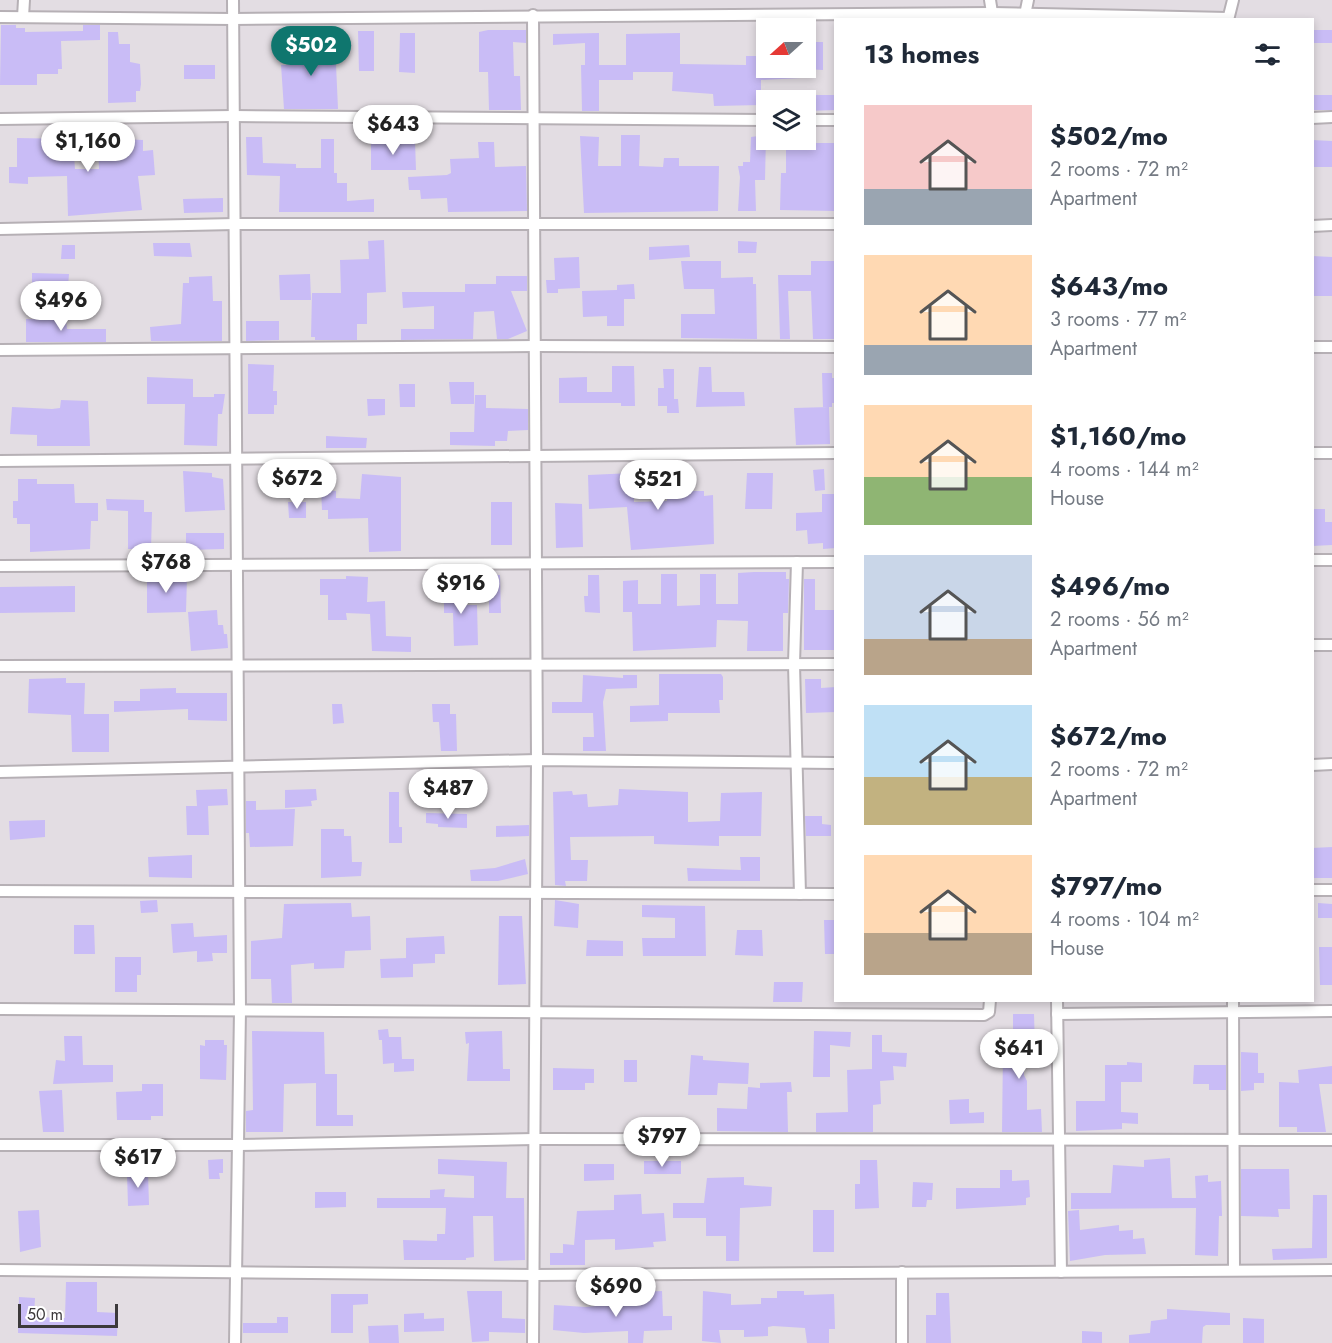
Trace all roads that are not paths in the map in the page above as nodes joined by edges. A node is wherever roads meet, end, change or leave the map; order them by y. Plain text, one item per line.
1 (24, 0) edge
2 (233, 0) edge
3 (990, 0) edge
4 (1028, 0) edge
5 (1233, 0) edge
6 (533, 15) junction
7 (1025, 15) junction
8 (924, 16) edge
9 (992, 16) edge
10 (0, 17) edge
11 (23, 17) junction
12 (1177, 18) edge
13 (1228, 18) edge
14 (232, 19) junction
15 (233, 116) junction
16 (1332, 117) edge
17 (1314, 118) edge
18 (0, 119) edge
19 (534, 119) junction
20 (756, 120) edge
21 (816, 120) edge
22 (834, 120) edge
23 (235, 224) junction
24 (535, 224) junction
25 (834, 224) edge
26 (1332, 225) edge
27 (1314, 226) edge
28 (0, 229) edge
29 (536, 346) junction
30 (834, 347) edge
31 (1314, 347) edge
32 (1332, 347) edge
33 (236, 349) junction
34 (0, 350) edge
35 (834, 453) edge
36 (1314, 453) edge
37 (1332, 453) edge
38 (536, 455) junction
39 (237, 459) junction
40 (0, 461) edge
41 (1314, 560) edge
42 (1332, 560) edge
43 (536, 562) junction
44 (797, 562) junction
45 (834, 562) edge
46 (237, 565) junction
47 (0, 566) edge
48 (1314, 645) edge
49 (1332, 645) edge
50 (536, 663) junction
51 (237, 664) junction
52 (794, 664) junction
53 (834, 664) edge
54 (0, 666) edge
55 (537, 760) junction
56 (798, 763) junction
57 (834, 763) edge
58 (1332, 764) edge
59 (1314, 765) edge
60 (239, 767) junction
61 (0, 772) edge
62 (1314, 890) edge
63 (1332, 890) edge
64 (0, 891) edge
65 (535, 891) junction
66 (239, 892) junction
67 (800, 894) junction
68 (834, 894) edge
69 (990, 1002) edge
70 (1057, 1002) edge
71 (1233, 1006) edge
72 (0, 1009) edge
73 (240, 1010) junction
74 (536, 1011) junction
75 (1332, 1011) edge
76 (1057, 1014) junction
77 (534, 1139) junction
78 (1058, 1139) junction
79 (1332, 1140) edge
80 (1234, 1141) junction
81 (0, 1145) edge
82 (238, 1145) junction
83 (0, 1270) edge
84 (1234, 1270) junction
85 (1332, 1270) edge
86 (902, 1272) junction
87 (1060, 1272) junction
88 (235, 1274) junction
89 (534, 1275) junction
90 (235, 1343) edge
91 (533, 1343) edge
92 (902, 1343) edge

1 - 11 street
2 - 14 street
3 - 9 street
4 - 7 street
5 - 13 street
6 - 8 street
6 - 14 street
6 - 19 street
7 - 9 street
7 - 12 street
8 - 9 street
10 - 11 street
11 - 14 street
14 - 15 street
15 - 18 street
15 - 19 street
15 - 23 street
16 - 17 street
19 - 20 street
19 - 24 street
21 - 22 street
23 - 24 street
23 - 28 street
23 - 33 street
24 - 25 street
24 - 29 street
26 - 27 street
29 - 30 street
29 - 33 street
29 - 38 street
31 - 32 street
33 - 34 street
33 - 39 street
35 - 38 street
36 - 37 street
38 - 39 street
38 - 43 street
39 - 40 street
39 - 46 street
41 - 42 street
43 - 44 street
43 - 46 street
43 - 50 street
44 - 45 street
44 - 52 street
46 - 47 street
46 - 51 street
48 - 49 street
50 - 51 street
50 - 52 street
50 - 55 street
51 - 54 street
51 - 60 street
52 - 53 street
52 - 56 street
55 - 56 street
55 - 60 street
55 - 65 street
56 - 57 street
56 - 67 street
58 - 59 street
60 - 61 street
60 - 66 street
62 - 63 street
64 - 66 street
65 - 66 street
65 - 67 street
65 - 74 street
66 - 73 street
67 - 68 street
69 - 74 street
70 - 76 street
71 - 75 street
71 - 76 street
71 - 80 street
72 - 73 street
73 - 74 street
73 - 82 street
74 - 77 street
76 - 78 street
77 - 78 street
77 - 82 street
77 - 89 street
78 - 80 street
78 - 87 street
79 - 80 street
80 - 84 street
81 - 82 street
82 - 88 street
83 - 88 street
84 - 85 street
84 - 87 street
86 - 87 street
86 - 89 street
86 - 92 street
88 - 89 street
88 - 90 street
89 - 91 street

